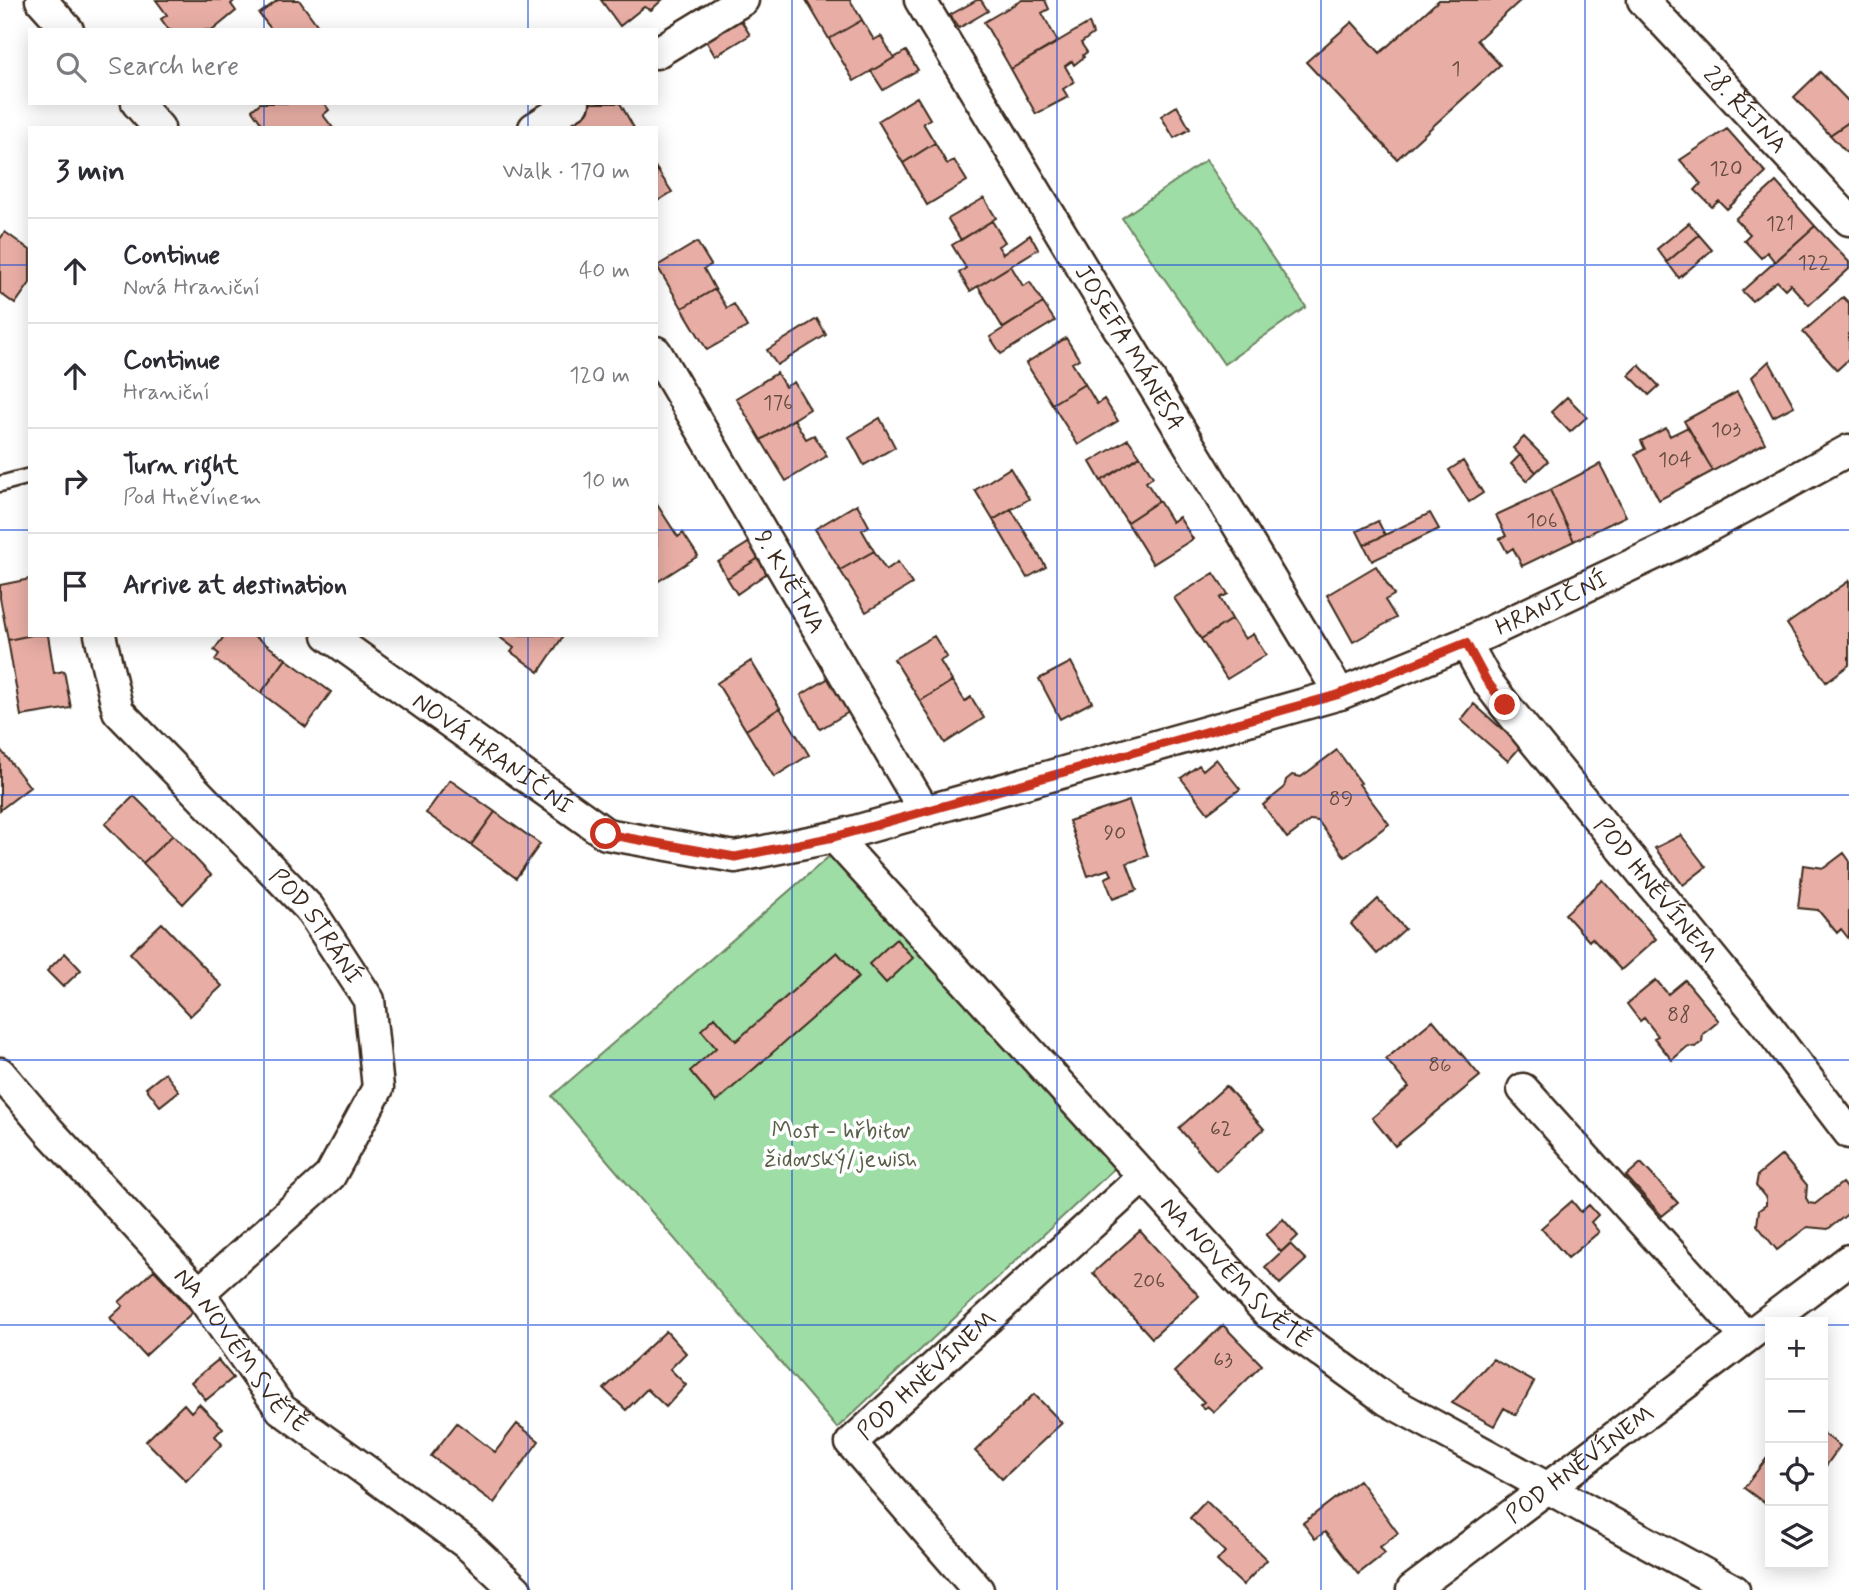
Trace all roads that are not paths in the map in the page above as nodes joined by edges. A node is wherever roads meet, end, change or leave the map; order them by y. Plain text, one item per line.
1 (41, 0) edge
2 (743, 0) edge
3 (920, 0) edge
4 (1643, 0) edge
5 (66, 28) edge
6 (658, 52) edge
7 (139, 105) edge
8 (571, 105) edge
9 (157, 126) edge
10 (537, 126) edge
11 (1849, 220) edge
12 (658, 355) edge
13 (1849, 450) edge
14 (28, 477) edge
15 (0, 484) edge
16 (100, 637) edge
17 (331, 637) edge
18 (1466, 643) junction
19 (1340, 694) junction
20 (925, 812) junction
21 (834, 837) junction
22 (0, 1073) edge
23 (1522, 1088) dead end
24 (1849, 1133) edge
25 (1144, 1176) junction
26 (1849, 1260) edge
27 (199, 1293) junction
28 (1746, 1337) junction
29 (1545, 1488) junction
30 (516, 1590) edge
31 (978, 1590) edge
32 (1412, 1590) edge
33 (1734, 1590) edge

1 - 5 street
2 - 6 street
3 - 19 street, JOSEFA MÁNESA
4 - 11 street, 28. ŘÍJNA
7 - 9 street
8 - 10 street
12 - 20 street, 9. KVĚTNA
13 - 18 street, HRANIČNÍ
14 - 15 lane
16 - 27 street, POD STRÁNÍ
17 - 21 street, NOVÁ HRANIČNÍ
18 - 19 street, HRANIČNÍ
18 - 24 street, POD HNĚVÍNEM
19 - 20 street, HRANIČNÍ
20 - 21 street, HRANIČNÍ
21 - 25 street, NA NOVÉM SVĚTĚ
22 - 27 street, NA NOVÉM SVĚTĚ
23 - 28 street
25 - 29 street, NA NOVÉM SVĚTĚ
25 - 31 street, POD HNĚVÍNEM
26 - 28 street, POD HNĚVÍNEM
27 - 30 street, NA NOVÉM SVĚTĚ
28 - 29 street, POD HNĚVÍNEM
29 - 32 street, POD HNĚVÍNEM
29 - 33 street, NA NOVÉM SVĚTĚ

